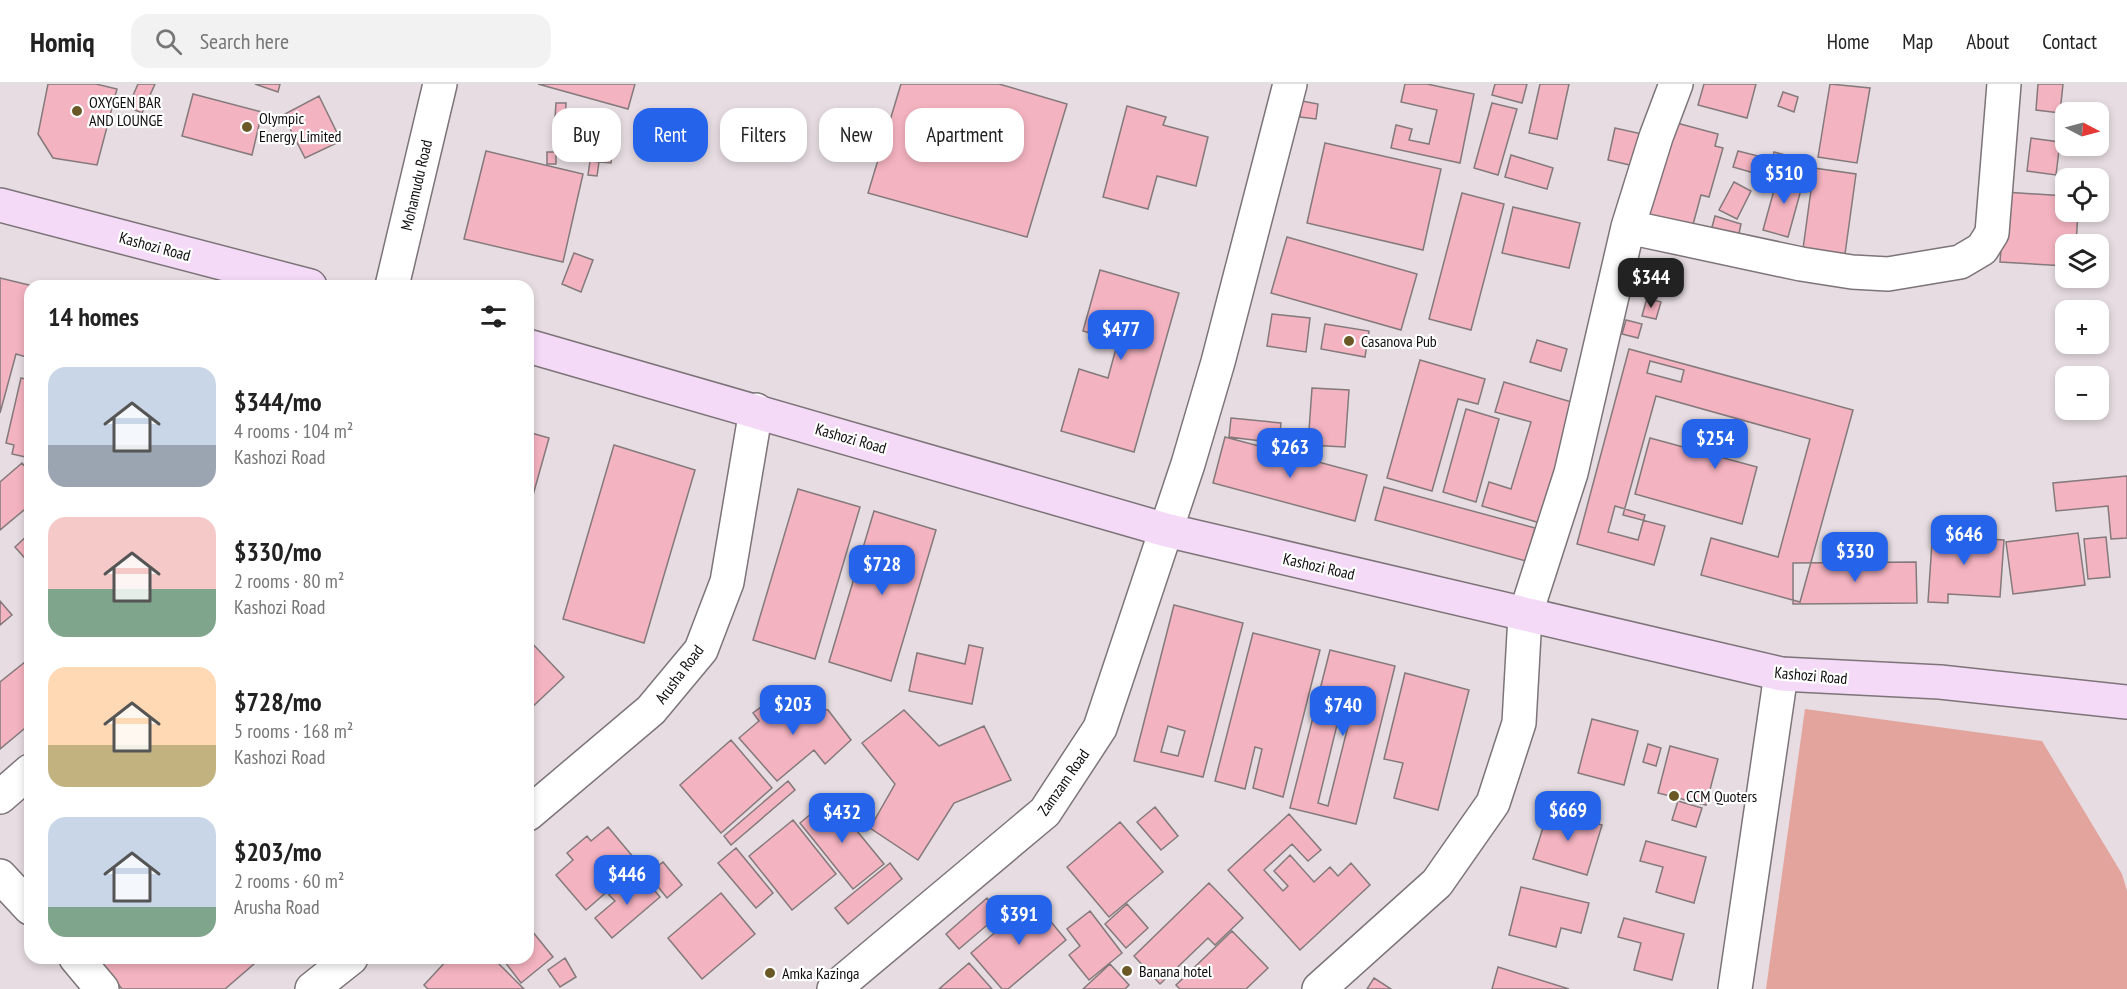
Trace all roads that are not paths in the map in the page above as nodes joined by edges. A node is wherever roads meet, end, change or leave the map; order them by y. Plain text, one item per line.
1 (440, 84) edge
2 (1290, 84) edge
3 (1676, 84) edge
4 (2004, 84) edge
5 (0, 205) edge
6 (1628, 227) junction
7 (287, 280) edge
8 (393, 280) edge
9 (534, 348) edge
10 (756, 410) junction
11 (1166, 530) junction
12 (1525, 616) junction
13 (1781, 674) junction
14 (2127, 702) edge
15 (24, 776) edge
16 (0, 797) edge
17 (534, 809) edge
18 (0, 876) edge
19 (24, 902) edge
20 (81, 964) edge
21 (343, 964) edge
22 (102, 989) edge
23 (312, 989) edge
24 (834, 989) edge
25 (1319, 989) edge
26 (1735, 989) edge

1 - 8 street, Mohamudu Road
2 - 11 street, Zamzam Road
3 - 6 street
4 - 6 street
5 - 7 main road, Kashozi Road
6 - 12 street
9 - 10 main road, Kashozi Road
10 - 11 main road, Kashozi Road
10 - 17 street, Arusha Road
11 - 12 main road, Kashozi Road
11 - 24 street, Zamzam Road
12 - 13 main road, Kashozi Road
12 - 25 street
13 - 14 main road, Kashozi Road
13 - 26 street
15 - 16 street
18 - 19 street
20 - 22 street
21 - 23 street

